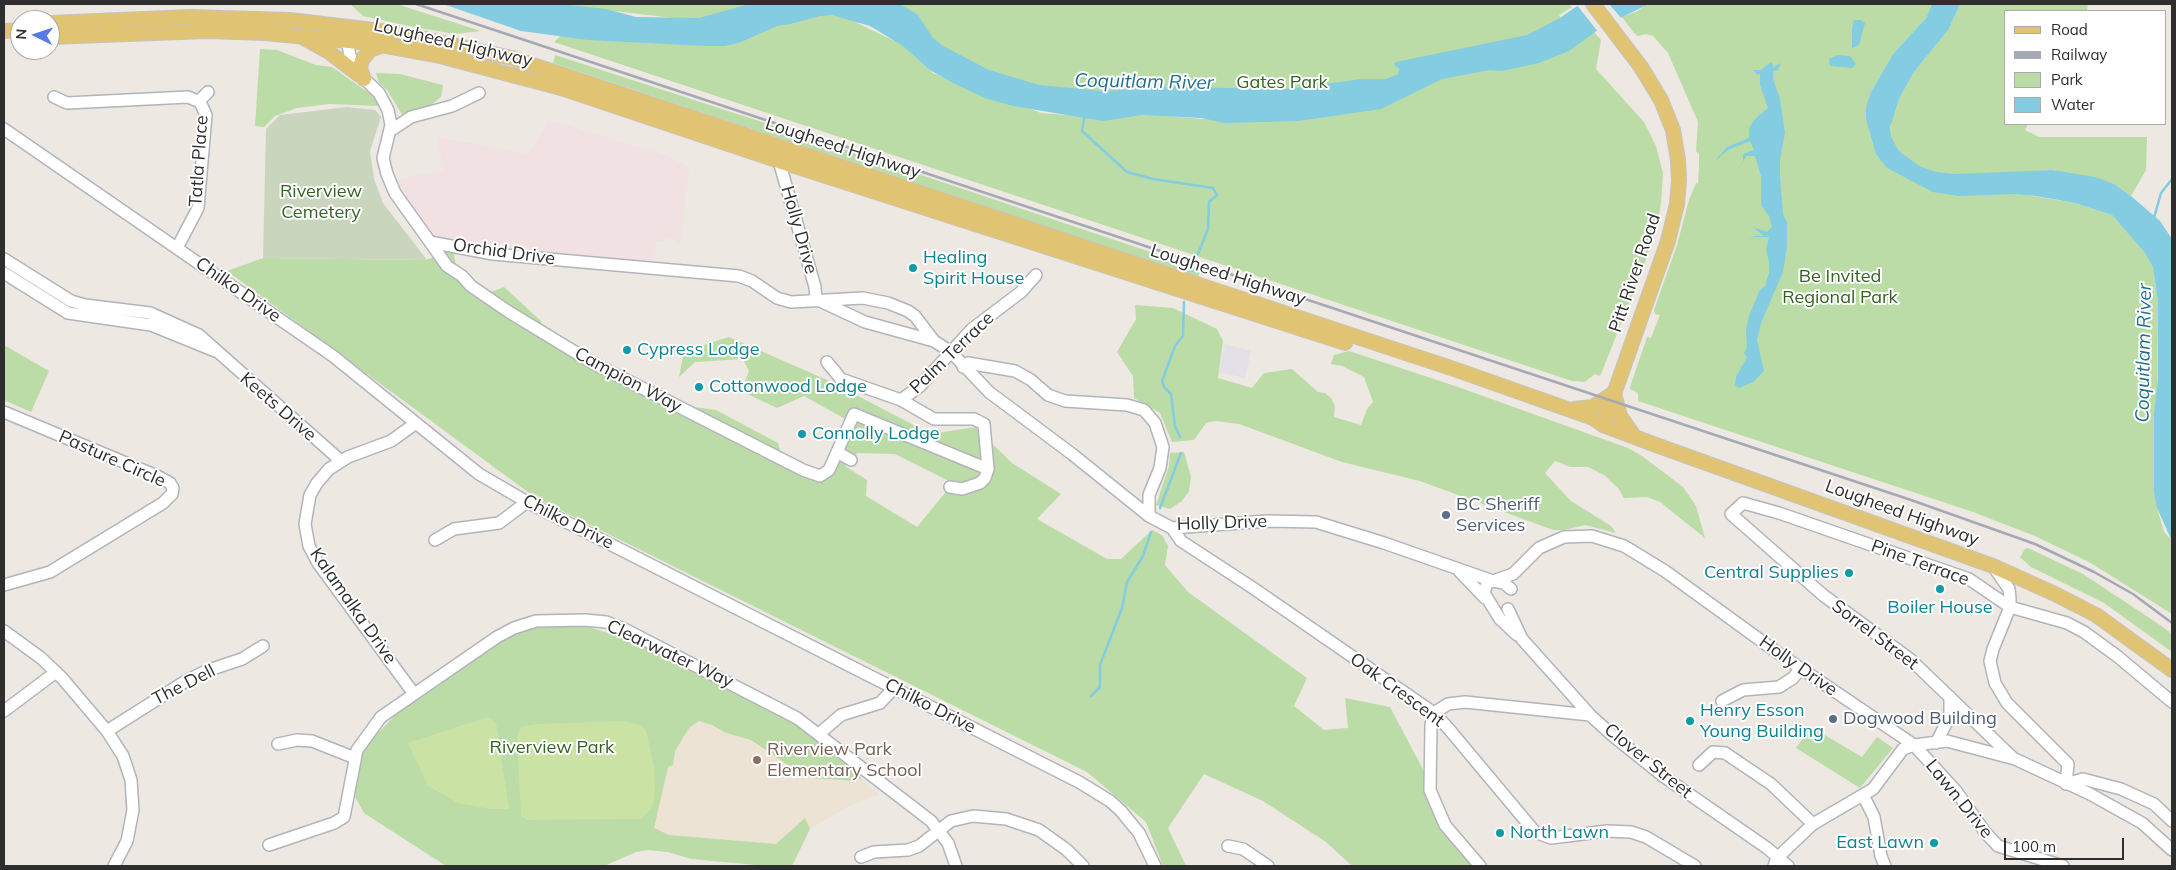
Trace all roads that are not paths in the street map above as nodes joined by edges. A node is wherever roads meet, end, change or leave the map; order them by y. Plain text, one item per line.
1 (1593, 4) edge
2 (60, 23) edge
3 (344, 25) junction
4 (296, 34) junction
5 (60, 37) edge
6 (346, 40) junction
7 (384, 45) junction
8 (361, 77) junction
9 (208, 92) dead end
10 (479, 93) dead end
11 (54, 97) dead end
12 (199, 102) junction
13 (4, 129) edge
14 (390, 132) junction
15 (779, 162) junction
16 (430, 242) junction
17 (177, 248) junction
18 (4, 259) edge
19 (4, 272) edge
20 (1036, 275) dead end
21 (869, 298) junction
22 (816, 299) junction
23 (917, 320) junction
24 (866, 322) junction
25 (911, 336) junction
26 (934, 341) junction
27 (216, 351) junction
28 (951, 352) junction
29 (827, 362) dead end
30 (963, 367) junction
31 (1614, 393) junction
32 (900, 400) junction
33 (1568, 409) junction
34 (4, 412) edge
35 (416, 423) junction
36 (1603, 425) junction
37 (1634, 436) junction
38 (836, 452) junction
39 (851, 460) dead end
40 (341, 461) junction
41 (988, 469) junction
42 (950, 487) dead end
43 (527, 502) junction
44 (1731, 514) joint
45 (1149, 516) junction
46 (1172, 528) junction
47 (435, 540) dead end
48 (1994, 566) junction
49 (1457, 570) junction
50 (1513, 574) junction
51 (1493, 581) junction
52 (4, 585) edge
53 (1511, 589) junction
54 (1485, 598) junction
55 (2010, 607) junction
56 (1493, 609) junction
57 (1508, 609) junction
58 (4, 631) edge
59 (1522, 639) junction
60 (263, 646) dead end
61 (1801, 668) junction
62 (2172, 670) edge
63 (56, 672) junction
64 (894, 688) junction
65 (414, 694) junction
66 (1950, 697) junction
67 (1722, 701) dead end
68 (2172, 702) edge
69 (4, 712) edge
70 (1434, 713) junction
71 (1590, 715) junction
72 (107, 731) junction
73 (819, 734) junction
74 (1936, 743) junction
75 (278, 744) dead end
76 (1914, 745) junction
77 (354, 758) junction
78 (2015, 759) junction
79 (1699, 764) dead end
80 (2066, 784) junction
81 (1863, 795) junction
82 (2172, 821) edge
83 (1813, 824) junction
84 (939, 831) junction
85 (269, 844) dead end
86 (1228, 846) dead end
87 (2172, 850) edge
88 (861, 857) dead end
89 (1775, 862) edge
90 (114, 866) edge
91 (956, 866) edge
92 (1083, 866) edge
93 (1155, 866) edge
94 (1268, 866) edge
95 (1480, 866) edge
96 (1695, 866) edge
97 (1788, 866) edge
98 (1885, 866) edge
99 (2063, 866) edge

1 - 31 main road, Pitt River Road
2 - 3 main road, Lougheed Highway
3 - 6 street, Orchid Drive
3 - 33 main road, Lougheed Highway
4 - 5 main road, Lougheed Highway
4 - 6 main road, Lougheed Highway
4 - 8 main road
6 - 7 main road, Lougheed Highway
6 - 8 street, Orchid Drive
7 - 8 main road
7 - 15 main road, Lougheed Highway
8 - 14 street, Orchid Drive
9 - 12 street, Tatla Place
10 - 14 street
11 - 12 street, Tatla Place
12 - 17 street, Tatla Place
13 - 17 street, Chilko Drive
14 - 16 street, Orchid Drive
15 - 22 street, Holly Drive
15 - 36 main road, Lougheed Highway
16 - 22 street, Orchid Drive
16 - 38 street, Campion Way
17 - 35 street, Chilko Drive
18 - 27 street, Keets Drive
19 - 27 street, Keets Drive
20 - 28 street, Palm Terrace
21 - 22 street, Orchid Drive
21 - 23 street, Orchid Drive
21 - 24 street
22 - 24 street
23 - 25 street
23 - 26 street, Orchid Drive
24 - 25 street
25 - 26 street
26 - 28 street, Holly Drive
27 - 40 street, Keets Drive
28 - 30 street, Holly Drive
28 - 32 street, Palm Terrace
29 - 32 street
30 - 45 street, Holly Drive
30 - 45 street
31 - 33 main road
31 - 36 main road, Pitt River Road
31 - 37 main road
32 - 41 street, Palm Terrace
33 - 36 main road, Lougheed Highway
34 - 52 street, Pasture Circle
35 - 40 street, Kalamalka Drive
35 - 43 street, Chilko Drive
36 - 37 main road, Lougheed Highway
37 - 48 main road, Lougheed Highway
38 - 39 street
38 - 41 street, Campion Way
40 - 65 street, Kalamalka Drive
41 - 42 street
43 - 47 street
43 - 64 street, Chilko Drive
44 - 55 street, Pine Terrace
44 - 66 street, Sorrel Street
45 - 46 street, Holly Drive
46 - 49 street, Holly Drive
46 - 70 street, Oak Crescent
48 - 55 street
48 - 62 main road, Lougheed Highway
49 - 51 street, Holly Drive
49 - 54 street, Holly Drive
50 - 51 street, Holly Drive
50 - 53 street
50 - 61 street, Holly Drive
51 - 53 street
51 - 54 street
53 - 57 street
54 - 56 street
55 - 68 street, Pine Terrace
55 - 80 street
56 - 57 street
56 - 59 street, Clover Street
57 - 59 street, Clover Street
58 - 63 street
59 - 71 street, Clover Street
60 - 72 street, The Dell
61 - 67 street
61 - 76 street, Holly Drive
63 - 69 street
63 - 72 street
64 - 73 street
64 - 93 street, Chilko Drive
65 - 73 street, Clearwater Way
65 - 77 street, Clearwater Way
66 - 74 street
66 - 78 street, Sorrel Street
70 - 71 street
70 - 95 street
70 - 96 street, Oak Crescent
71 - 89 street, Clover Street
72 - 90 street
73 - 84 street, Clearwater Way
74 - 76 street
74 - 78 street
75 - 77 street
76 - 81 street
76 - 99 street, Lawn Drive
77 - 85 street, Clearwater Way
78 - 80 street
79 - 83 street
80 - 82 street
80 - 87 street
81 - 83 street
81 - 98 street
83 - 89 street
84 - 88 street
84 - 91 street, Clearwater Way
84 - 92 street
86 - 94 street
89 - 97 street, Clover Street

